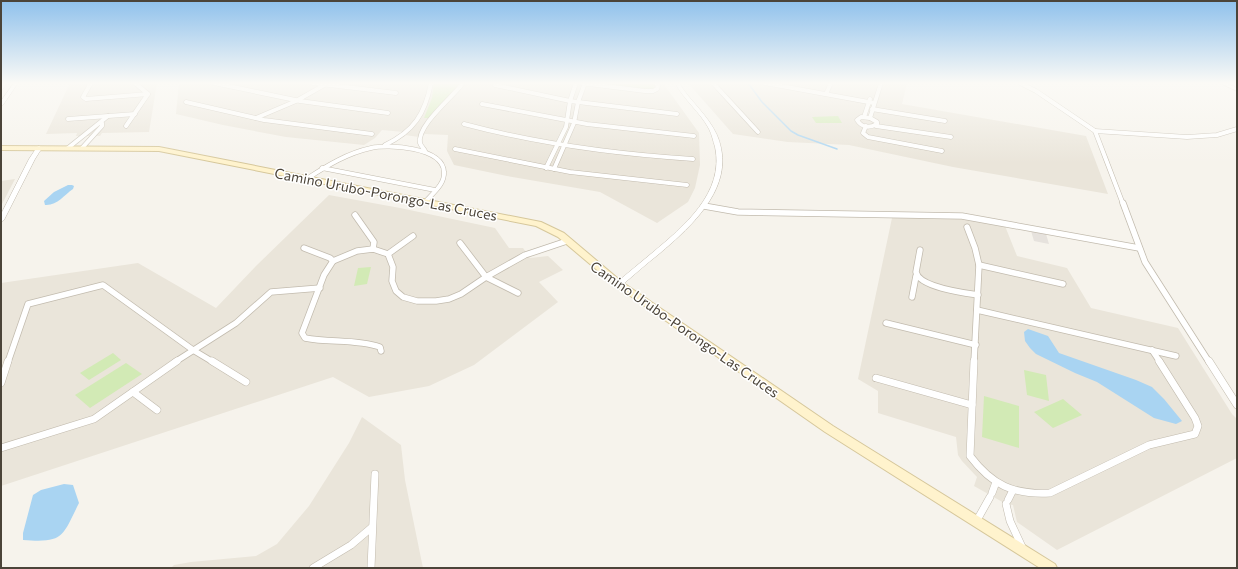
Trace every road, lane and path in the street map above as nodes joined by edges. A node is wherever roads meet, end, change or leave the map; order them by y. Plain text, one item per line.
1 (138, 110) edge
2 (219, 110) edge
3 (275, 110) edge
4 (285, 110) edge
5 (361, 110) edge
6 (424, 110) edge
7 (439, 110) edge
8 (508, 110) edge
9 (569, 110) edge
10 (577, 110) edge
11 (640, 110) edge
12 (698, 110) edge
13 (737, 110) edge
14 (868, 110) edge
15 (872, 110) joint
16 (1063, 110) edge
17 (388, 113) dead end
18 (135, 114) junction
19 (677, 114) dead end
20 (108, 116) junction
21 (420, 117) junction
22 (864, 117) junction
23 (255, 118) junction
24 (870, 118) junction
25 (68, 119) dead end
26 (264, 120) junction
27 (429, 120) junction
28 (945, 121) dead end
29 (102, 122) junction
30 (416, 122) junction
31 (567, 122) junction
32 (574, 123) junction
33 (464, 124) dead end
34 (877, 124) junction
35 (126, 126) dead end
36 (866, 126) junction
37 (1237, 129) edge
38 (1095, 131) junction
39 (758, 132) dead end
40 (372, 134) dead end
41 (694, 136) dead end
42 (78, 139) junction
43 (89, 139) junction
44 (558, 144) junction
45 (565, 145) junction
46 (380, 146) junction
47 (1, 148) edge
48 (39, 148) junction
49 (68, 148) junction
50 (82, 148) junction
51 (455, 149) dead end
52 (942, 151) dead end
53 (427, 152) junction
54 (693, 159) dead end
55 (322, 168) junction
56 (546, 168) junction
57 (554, 169) junction
58 (308, 178) junction
59 (687, 185) dead end
60 (435, 190) junction
61 (425, 202) junction
62 (704, 206) junction
63 (355, 215) dead end
64 (1, 220) edge
65 (967, 227) dead end
66 (413, 236) dead end
67 (567, 241) junction
68 (460, 243) dead end
69 (304, 248) dead end
70 (1139, 248) junction
71 (373, 249) junction
72 (920, 250) dead end
73 (388, 254) junction
74 (333, 260) junction
75 (979, 265) junction
76 (916, 276) junction
77 (486, 277) junction
78 (924, 282) junction
79 (914, 283) junction
80 (619, 284) junction
81 (1064, 284) dead end
82 (320, 288) junction
83 (518, 293) dead end
84 (978, 295) junction
85 (912, 297) dead end
86 (977, 310) junction
87 (886, 323) dead end
88 (976, 345) junction
89 (193, 350) junction
90 (1152, 350) junction
91 (381, 351) dead end
92 (1176, 356) dead end
93 (876, 378) dead end
94 (246, 382) dead end
95 (1, 383) edge
96 (133, 392) junction
97 (972, 405) junction
98 (1237, 405) edge
99 (157, 410) dead end
100 (1, 448) edge
101 (375, 474) dead end
102 (996, 482) junction
103 (1013, 490) junction
104 (976, 522) junction
105 (371, 528) junction
106 (1025, 552) junction
107 (313, 568) edge
108 (371, 568) edge
109 (1052, 568) edge

1 - 18 street
2 - 23 street
3 - 23 street
4 - 26 street
5 - 17 street
6 - 21 street
7 - 27 street
8 - 31 street
9 - 31 street
10 - 32 street
11 - 19 street
12 - 62 street
13 - 39 street
14 - 22 street
15 - 24 street
15 - 28 street
16 - 38 street
18 - 20 street
18 - 35 street
20 - 25 street
20 - 29 street
21 - 27 street
21 - 30 street
22 - 24 street
22 - 36 street
23 - 26 street
24 - 34 street
26 - 40 street
27 - 30 street
27 - 53 street
29 - 42 street
29 - 43 street
30 - 46 street
31 - 32 street
31 - 44 street
32 - 41 street
32 - 45 street
33 - 44 street
34 - 34 street
34 - 36 street
36 - 52 street
37 - 38 street
38 - 70 street
42 - 43 street
42 - 49 street
43 - 50 street
44 - 45 street
44 - 56 street
45 - 54 street
45 - 57 street
46 - 53 street
46 - 55 street
47 - 48 main road, Camino Urubo-Porongo-Las Cruces
48 - 49 main road, Camino Urubo-Porongo-Las Cruces
48 - 64 street
49 - 50 main road, Camino Urubo-Porongo-Las Cruces
50 - 58 main road, Camino Urubo-Porongo-Las Cruces
51 - 56 street
53 - 60 street
55 - 58 street
55 - 60 street
56 - 57 street
57 - 59 street
58 - 61 main road, Camino Urubo-Porongo-Las Cruces
60 - 61 street
61 - 67 main road, Camino Urubo-Porongo-Las Cruces
62 - 70 street
62 - 80 street
63 - 71 street
65 - 75 street
66 - 73 street
67 - 77 street
67 - 80 main road, Camino Urubo-Porongo-Las Cruces
68 - 77 street
69 - 74 street
70 - 98 street
71 - 73 street
71 - 74 street
72 - 76 street
73 - 77 street
74 - 82 street
75 - 81 street
75 - 84 street
76 - 78 street
76 - 79 street
77 - 83 street
78 - 79 street
78 - 84 street
79 - 85 street
80 - 104 main road, Camino Urubo-Porongo-Las Cruces
82 - 89 street
82 - 91 street
84 - 86 street
86 - 88 street
86 - 90 street
87 - 88 street
88 - 97 street
89 - 94 street
89 - 95 street
89 - 96 street
90 - 92 street
90 - 103 street
93 - 97 street
96 - 99 street
96 - 100 street
97 - 102 street
101 - 105 street
102 - 103 street
102 - 104 street
103 - 106 street
104 - 106 main road, Camino Urubo-Porongo-Las Cruces
105 - 107 street
105 - 108 street
106 - 109 main road, Camino Urubo-Porongo-Las Cruces

